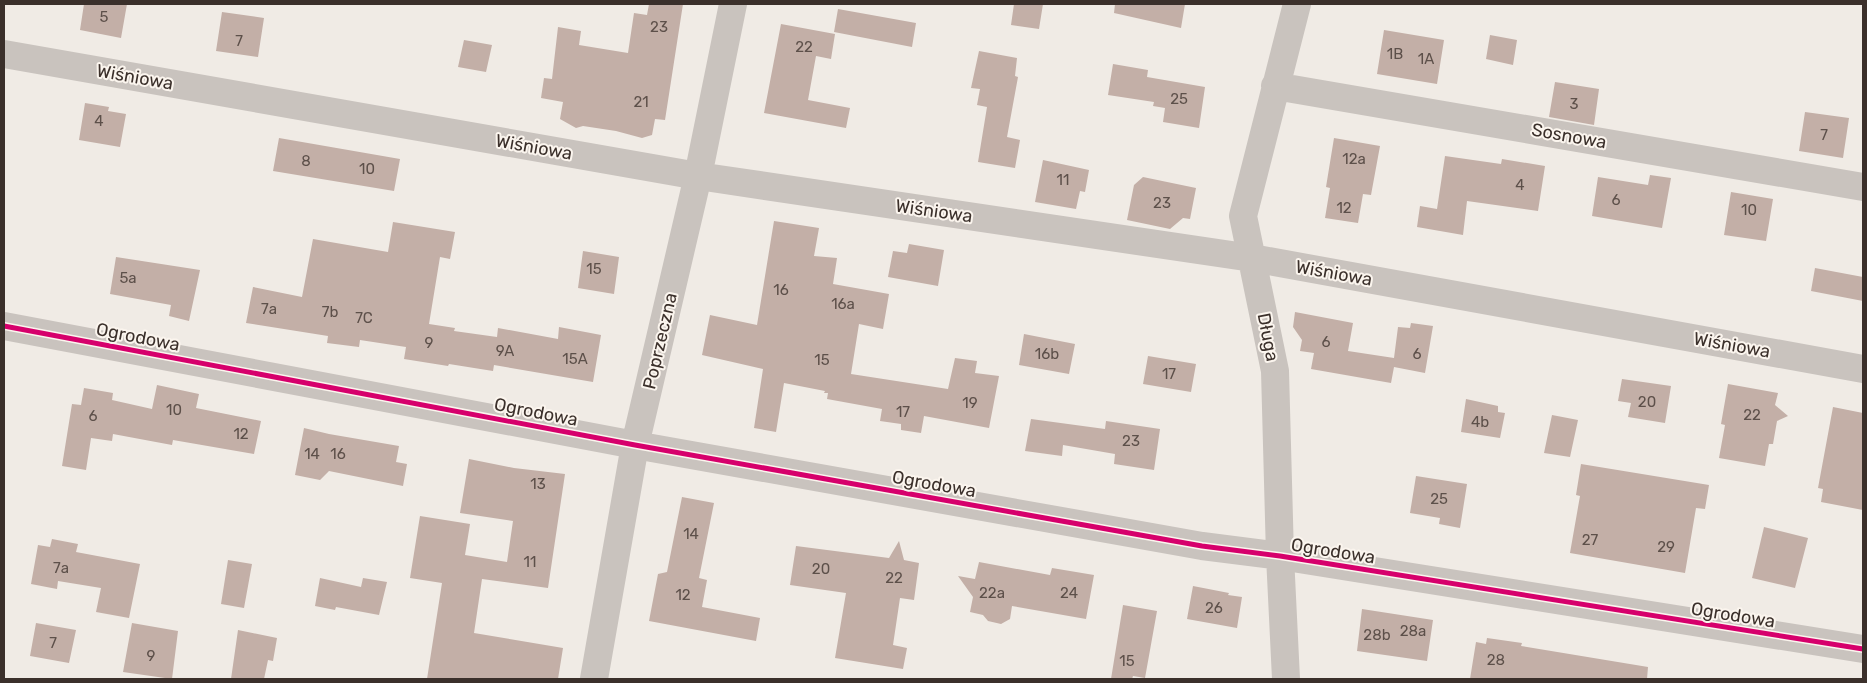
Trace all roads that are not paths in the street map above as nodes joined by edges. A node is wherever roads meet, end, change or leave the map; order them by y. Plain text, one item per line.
1 (733, 4) edge
2 (1297, 4) edge
3 (4, 54) edge
4 (1275, 86) junction
5 (698, 176) junction
6 (1863, 186) edge
7 (1252, 258) junction
8 (4, 326) edge
9 (1863, 369) edge
10 (635, 445) junction
11 (1280, 556) junction
12 (1863, 649) edge
13 (594, 679) edge
14 (1286, 679) edge

1 - 5 street, Poprzeczna
2 - 4 street, Długa
3 - 5 street, Wiśniowa
4 - 6 street, Sosnowa
4 - 7 street, Długa
5 - 7 street, Wiśniowa
5 - 10 street, Poprzeczna
7 - 9 street, Wiśniowa
7 - 11 street, Długa
8 - 10 street, Ogrodowa
10 - 11 street, Ogrodowa
10 - 13 street, Poprzeczna
11 - 12 street, Ogrodowa
11 - 14 street, Długa

